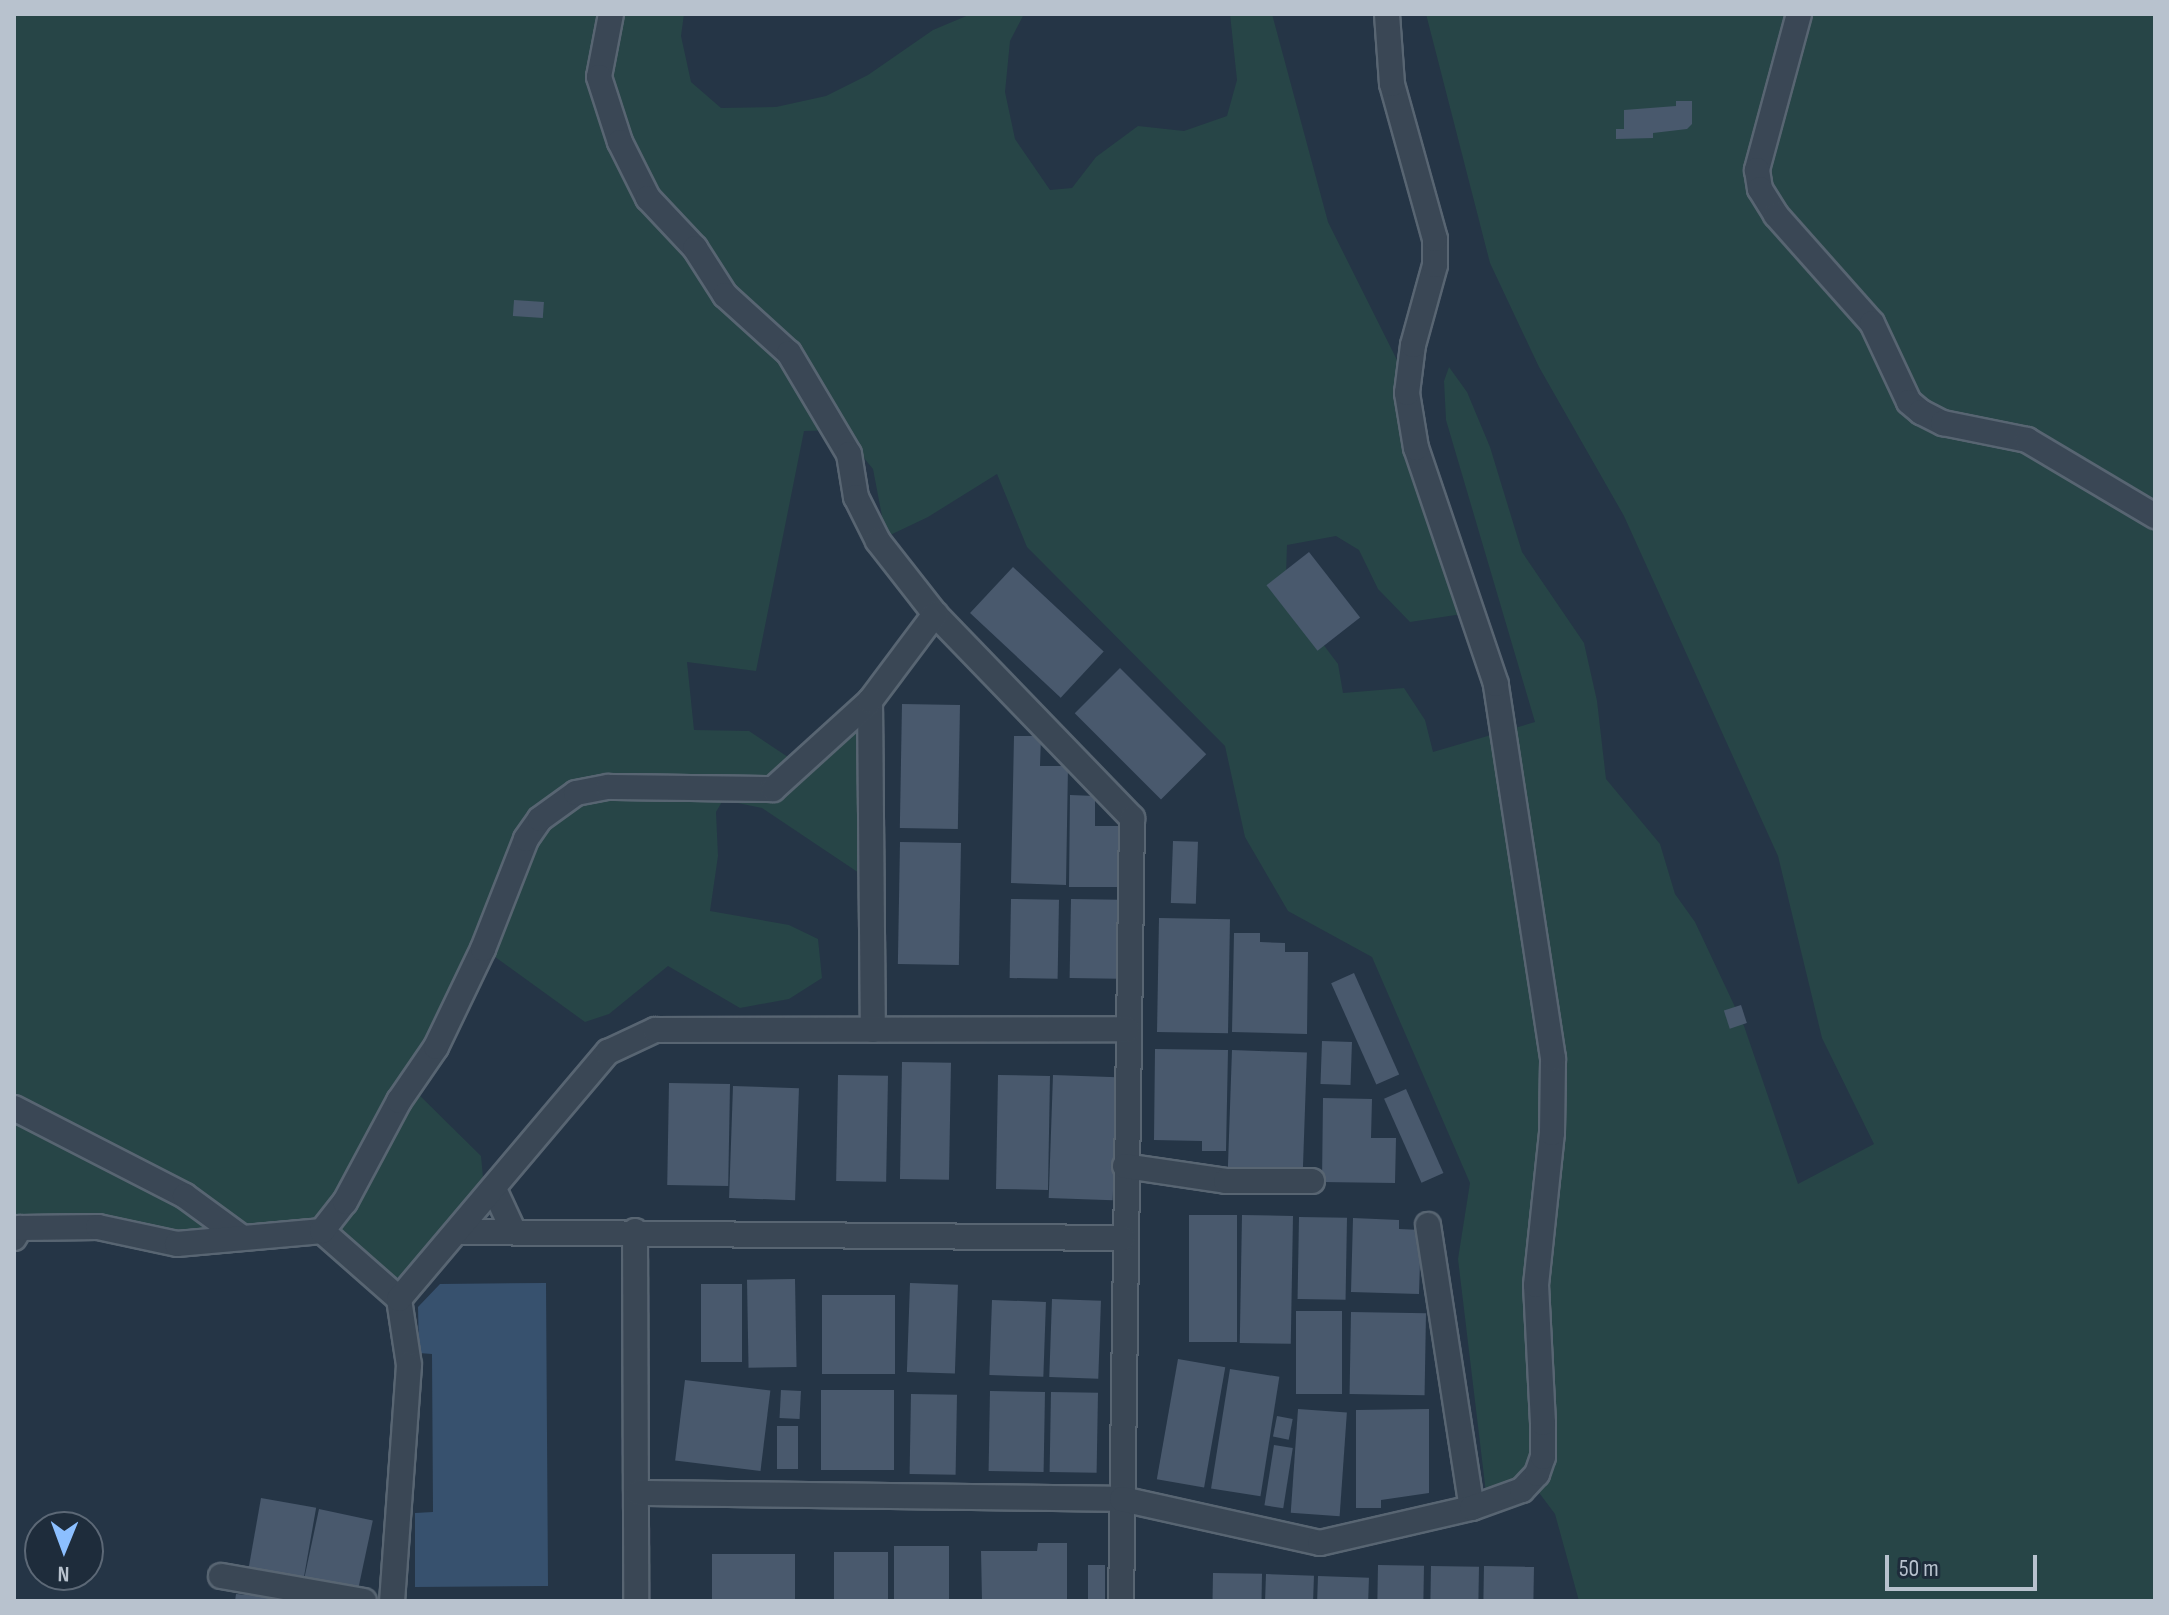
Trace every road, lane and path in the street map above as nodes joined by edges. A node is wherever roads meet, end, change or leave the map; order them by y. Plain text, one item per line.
1 (611, 14) edge
2 (1387, 14) edge
3 (1799, 14) edge
4 (2155, 516) edge
5 (935, 614) junction
6 (870, 701) junction
7 (1127, 1029) junction
8 (873, 1030) junction
9 (14, 1108) edge
10 (1125, 1166) junction
11 (1312, 1181) dead end
12 (494, 1189) junction
13 (1428, 1225) dead end
14 (322, 1231) junction
15 (635, 1231) junction
16 (458, 1232) junction
17 (514, 1232) junction
18 (241, 1237) junction
19 (14, 1238) edge
20 (1123, 1238) junction
21 (399, 1299) junction
22 (638, 1493) junction
23 (1122, 1499) junction
24 (1472, 1508) junction
25 (221, 1576) dead end
26 (364, 1601) edge
27 (392, 1601) edge
28 (636, 1601) edge
29 (1121, 1601) edge

1 - 5 street
2 - 24 street
3 - 4 street
5 - 6 street
5 - 7 street
6 - 8 street
6 - 14 street
7 - 8 street
7 - 10 street
8 - 12 street
9 - 18 street
10 - 11 street
10 - 20 street
12 - 16 street
12 - 17 street
13 - 24 street
14 - 18 street
14 - 21 street
15 - 17 street
15 - 20 street
15 - 22 street
16 - 17 street
16 - 21 street
18 - 19 street
20 - 23 street
21 - 27 street
22 - 23 street
22 - 28 street
23 - 24 street
23 - 29 street
25 - 26 street

